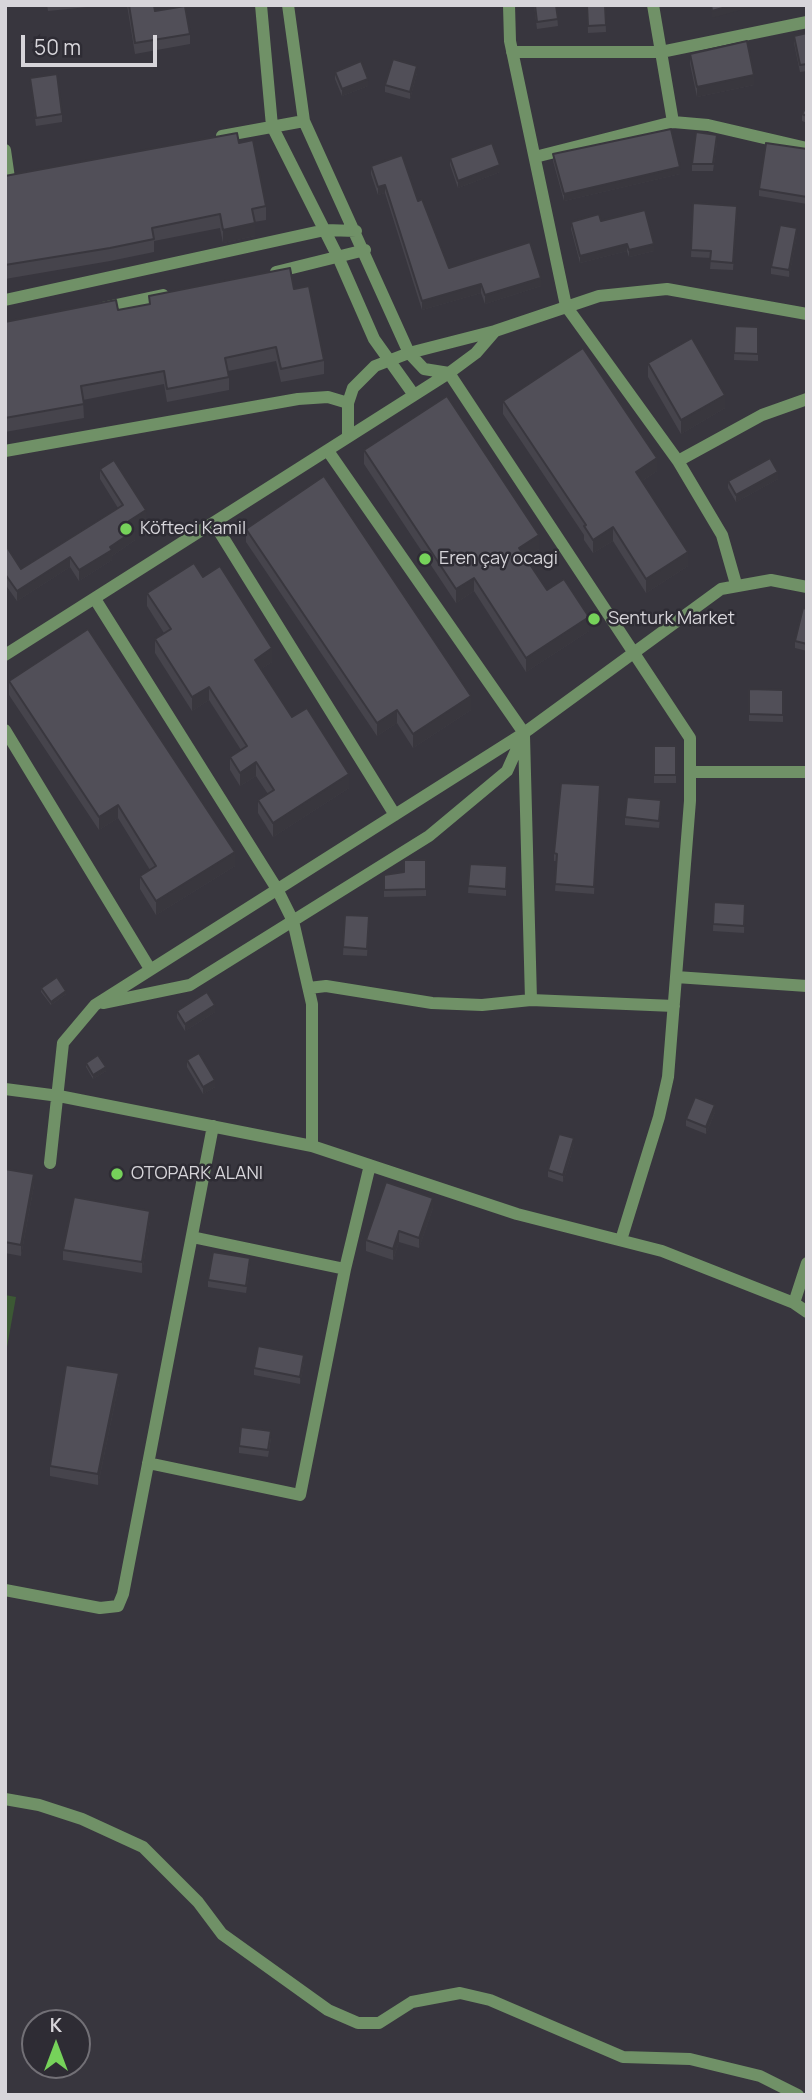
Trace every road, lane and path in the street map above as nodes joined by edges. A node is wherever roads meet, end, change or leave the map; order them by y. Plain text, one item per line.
1 (261, 5) edge
2 (288, 5) edge
3 (509, 5) edge
4 (653, 5) edge
5 (807, 22) edge
6 (512, 52) junction
7 (661, 52) junction
8 (304, 121) junction
9 (673, 122) junction
10 (272, 126) junction
11 (204, 140) edge
12 (807, 148) edge
13 (5, 150) edge
14 (534, 157) junction
15 (12, 178) edge
16 (325, 230) junction
17 (356, 231) junction
18 (365, 250) junction
19 (339, 258) junction
20 (259, 275) edge
21 (179, 292) edge
22 (5, 300) edge
23 (566, 306) junction
24 (85, 311) edge
25 (807, 314) edge
26 (495, 331) junction
27 (409, 353) junction
28 (389, 360) junction
29 (449, 373) junction
30 (414, 395) junction
31 (807, 399) edge
32 (348, 403) junction
33 (348, 437) junction
34 (328, 450) junction
35 (5, 451) edge
36 (678, 461) junction
37 (214, 523) junction
38 (736, 584) junction
39 (807, 587) edge
40 (94, 599) junction
41 (636, 653) junction
42 (5, 655) edge
43 (5, 730) edge
44 (524, 733) junction
45 (690, 772) junction
46 (807, 772) edge
47 (395, 815) junction
48 (277, 889) junction
49 (293, 921) junction
50 (150, 969) junction
51 (676, 977) junction
52 (807, 986) edge
53 (309, 988) junction
54 (531, 1000) junction
55 (94, 1005) junction
56 (674, 1006) junction
57 (5, 1089) edge
58 (59, 1096) junction
59 (213, 1126) junction
60 (312, 1146) junction
61 (50, 1164) dead end
62 (370, 1165) junction
63 (192, 1237) junction
64 (621, 1240) junction
65 (807, 1264) edge
66 (345, 1269) junction
67 (794, 1303) junction
68 (807, 1311) edge
69 (148, 1463) junction
70 (5, 1590) edge
71 (5, 1799) edge
72 (798, 2095) edge

1 - 10 street
2 - 8 street
3 - 6 street
4 - 7 street
5 - 7 street
6 - 7 street
6 - 14 street
7 - 9 street
8 - 10 street
8 - 17 street
9 - 12 street
9 - 14 street
10 - 11 street
10 - 16 street
13 - 15 street
14 - 23 street
16 - 17 street
16 - 19 street
16 - 22 street
17 - 18 street
18 - 19 street
18 - 27 street
19 - 20 street
19 - 28 street
21 - 24 street
23 - 25 street
23 - 26 street
23 - 36 street
26 - 27 street
26 - 29 street
27 - 28 street
27 - 29 street
28 - 30 street
28 - 32 street
29 - 30 street
29 - 41 street
30 - 33 street
31 - 36 street
32 - 33 street
32 - 35 street
33 - 34 street
34 - 37 street
34 - 44 street
36 - 38 street
37 - 40 street
37 - 47 street
38 - 39 street
38 - 41 street
40 - 42 street
40 - 48 street
41 - 44 street
41 - 45 street
43 - 50 street
44 - 47 street
44 - 49 street
44 - 54 street
45 - 46 street
45 - 51 street
47 - 48 street
48 - 49 street
48 - 50 street
49 - 53 street
49 - 55 street
50 - 55 street
51 - 52 street
51 - 56 street
53 - 54 street
53 - 60 street
54 - 56 street
55 - 58 street
56 - 64 street
57 - 58 street
58 - 59 street
58 - 61 street
59 - 60 street
59 - 63 street
60 - 62 street
62 - 64 street
62 - 66 street
63 - 66 street
63 - 69 street
64 - 67 street
65 - 67 street
66 - 69 street
67 - 68 street
69 - 70 street
71 - 72 street

